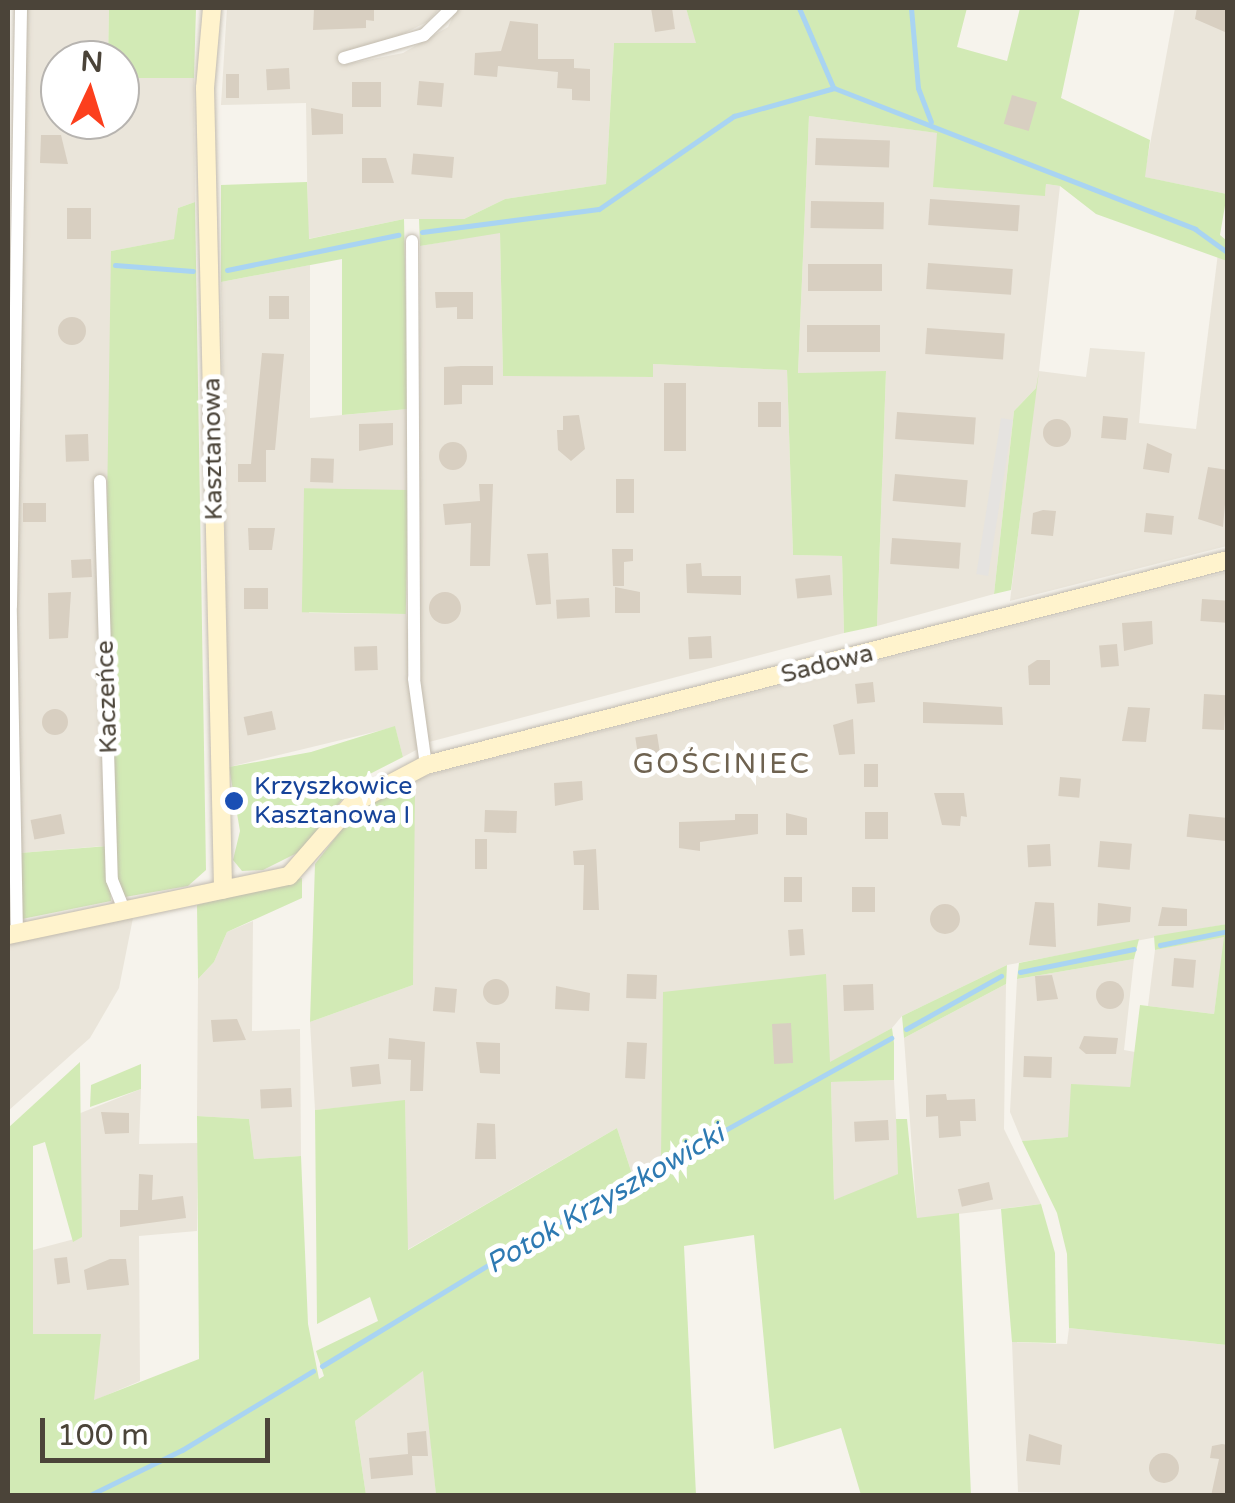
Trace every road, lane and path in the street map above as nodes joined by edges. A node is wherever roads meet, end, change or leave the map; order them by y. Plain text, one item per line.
1 (21, 8) edge
2 (212, 8) edge
3 (452, 8) edge
4 (344, 58) dead end
5 (412, 241) dead end
6 (100, 481) dead end
7 (1228, 560) edge
8 (426, 764) junction
9 (223, 890) junction
10 (124, 910) junction
11 (12, 934) edge

1 - 11 street
2 - 9 street, Kasztanowa
3 - 4 street
5 - 8 street
6 - 10 street, Kaczeńce
7 - 8 street, Sadowa
8 - 9 street, Sadowa
9 - 10 street, Sadowa
10 - 11 street, Sadowa

